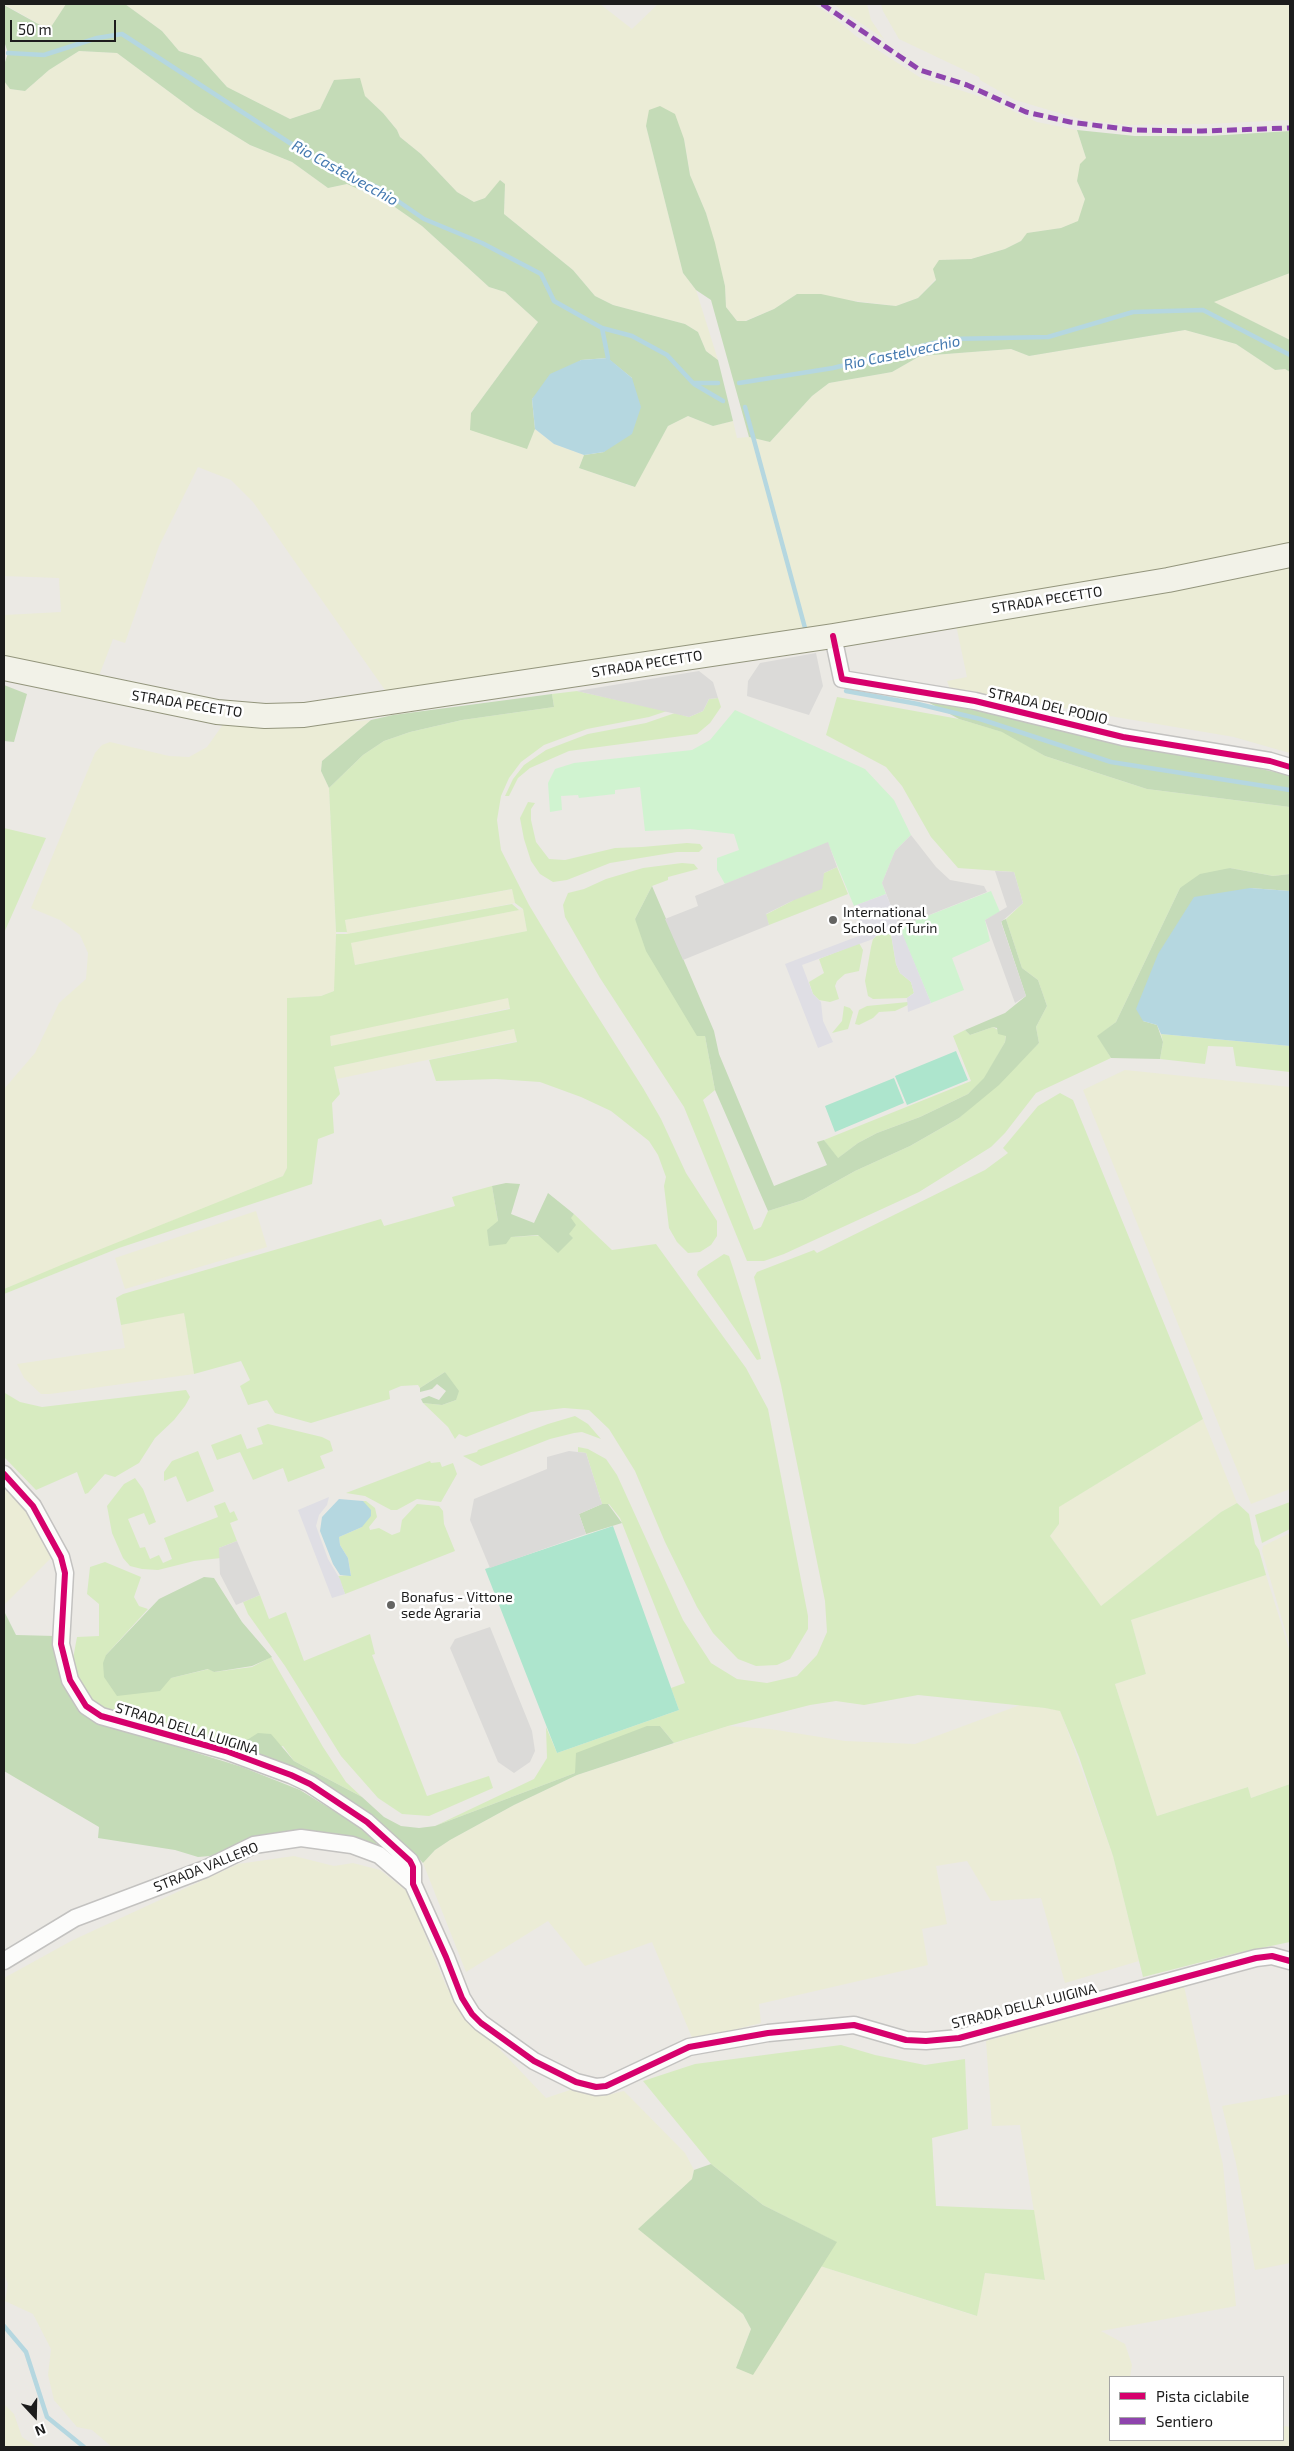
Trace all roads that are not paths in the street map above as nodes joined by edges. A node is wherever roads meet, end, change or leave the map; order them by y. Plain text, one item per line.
1 (1290, 556) edge
2 (833, 636) junction
3 (4, 668) edge
4 (1290, 767) edge
5 (4, 1474) edge
6 (413, 1884) junction
7 (4, 1961) edge
8 (1290, 1961) edge

1 - 2 main road, STRADA PECETTO
2 - 3 main road, STRADA PECETTO
2 - 4 street, STRADA DEL PODIO
5 - 6 street, STRADA DELLA LUIGINA
6 - 7 street, STRADA VALLERO
6 - 8 street, STRADA DELLA LUIGINA

